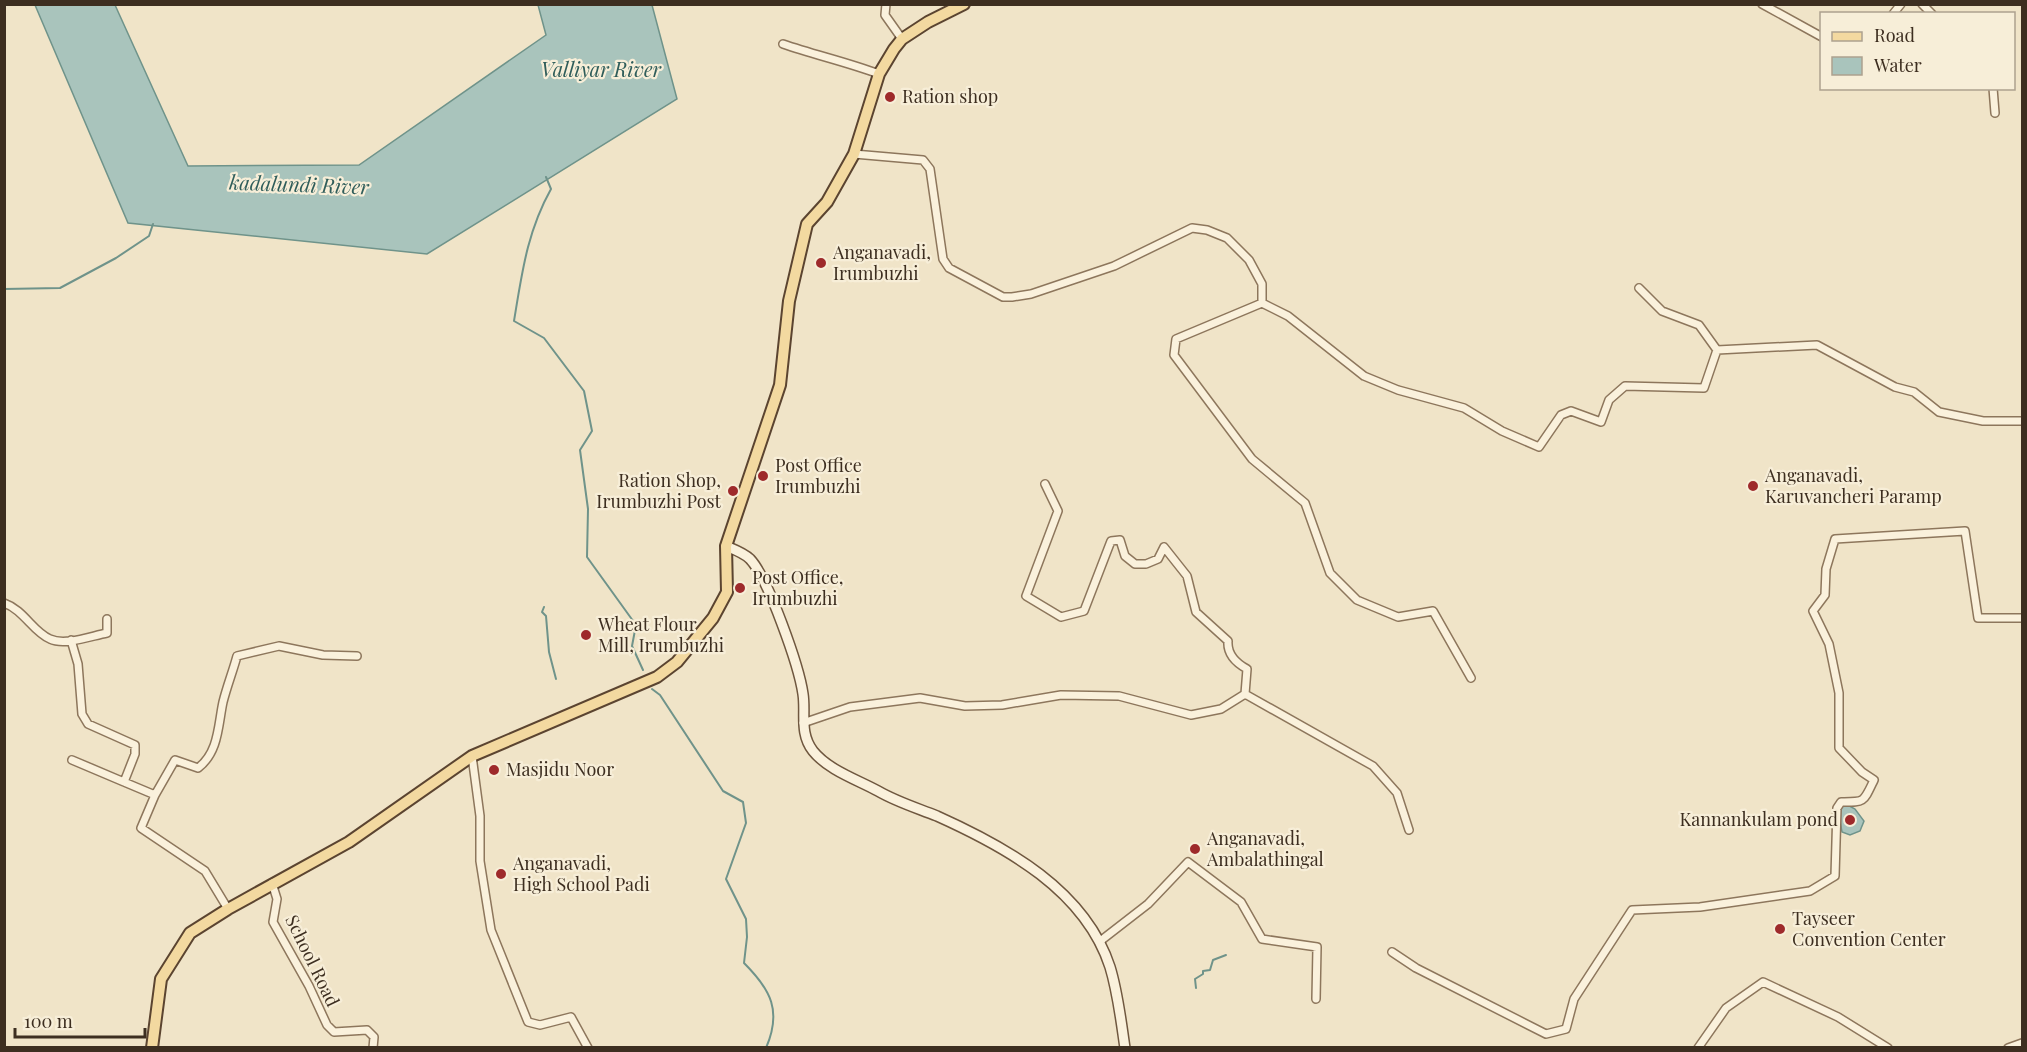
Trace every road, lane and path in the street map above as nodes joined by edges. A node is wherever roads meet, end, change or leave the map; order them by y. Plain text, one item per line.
1 (886, 4) edge
2 (964, 4) edge
3 (1762, 4) edge
4 (1820, 36) edge
5 (902, 39) junction
6 (783, 44) dead end
7 (879, 74) junction
8 (1993, 90) edge
9 (1995, 113) dead end
10 (854, 154) junction
11 (1639, 288) dead end
12 (1262, 303) junction
13 (1717, 350) junction
14 (2022, 421) edge
15 (1045, 484) dead end
16 (726, 546) junction
17 (4, 603) edge
18 (2022, 618) edge
19 (107, 619) dead end
20 (71, 640) junction
21 (357, 656) dead end
22 (1471, 678) dead end
23 (1245, 694) junction
24 (803, 723) junction
25 (472, 756) junction
26 (72, 760) dead end
27 (124, 782) junction
28 (155, 795) junction
29 (1409, 830) dead end
30 (272, 884) junction
31 (228, 909) junction
32 (1099, 942) junction
33 (1392, 952) dead end
34 (1316, 999) dead end
35 (2022, 1043) edge
36 (152, 1047) edge
37 (374, 1047) edge
38 (588, 1047) edge
39 (1125, 1047) edge
40 (1698, 1047) edge
41 (1888, 1047) edge
42 (2008, 1047) edge

1 - 5 street
2 - 5 main road
3 - 4 street
5 - 7 main road
6 - 7 street
7 - 10 main road
8 - 9 street
10 - 12 street
10 - 16 main road
11 - 13 street
12 - 13 street
12 - 22 street
13 - 14 street
15 - 23 street
16 - 24 main road
16 - 25 main road
17 - 20 street
18 - 33 street
19 - 20 street
20 - 27 street
21 - 28 street
23 - 24 street
23 - 29 street
24 - 32 main road
25 - 30 main road
25 - 38 street
26 - 27 street
27 - 28 street
28 - 31 street
30 - 31 main road
30 - 37 street, School Road
31 - 36 main road
32 - 34 street
32 - 39 main road
35 - 42 street
40 - 41 street

